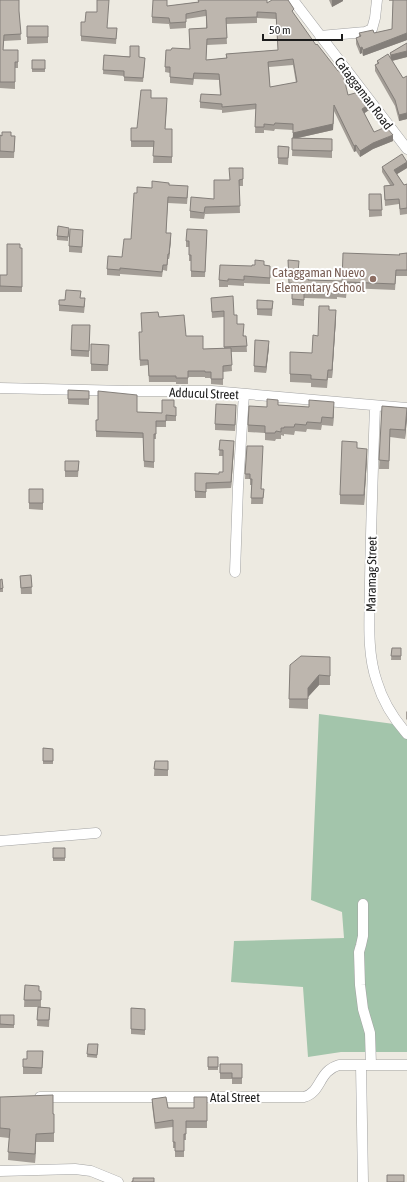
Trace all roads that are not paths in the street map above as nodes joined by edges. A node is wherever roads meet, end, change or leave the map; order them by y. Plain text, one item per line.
1 (292, 0) edge
2 (377, 0) edge
3 (320, 36) junction
4 (407, 149) edge
5 (0, 388) edge
6 (244, 394) junction
7 (376, 406) junction
8 (407, 408) edge
9 (235, 572) dead end
10 (407, 734) edge
11 (96, 833) dead end
12 (0, 841) edge
13 (363, 904) dead end
14 (407, 1064) edge
15 (366, 1065) junction
16 (30, 1097) edge
17 (0, 1171) edge
18 (118, 1182) edge
19 (363, 1182) edge

1 - 3 street, Cataggaman Road
2 - 3 street
3 - 4 street, Cataggaman Road
5 - 6 street, Adducul Street
6 - 7 street, Adducul Street
6 - 9 street
7 - 8 street, Adducul Street
7 - 10 street, Maramag Street
11 - 12 street
13 - 15 street
14 - 15 street, Atal Street
15 - 16 street, Atal Street
15 - 19 street
17 - 18 street

